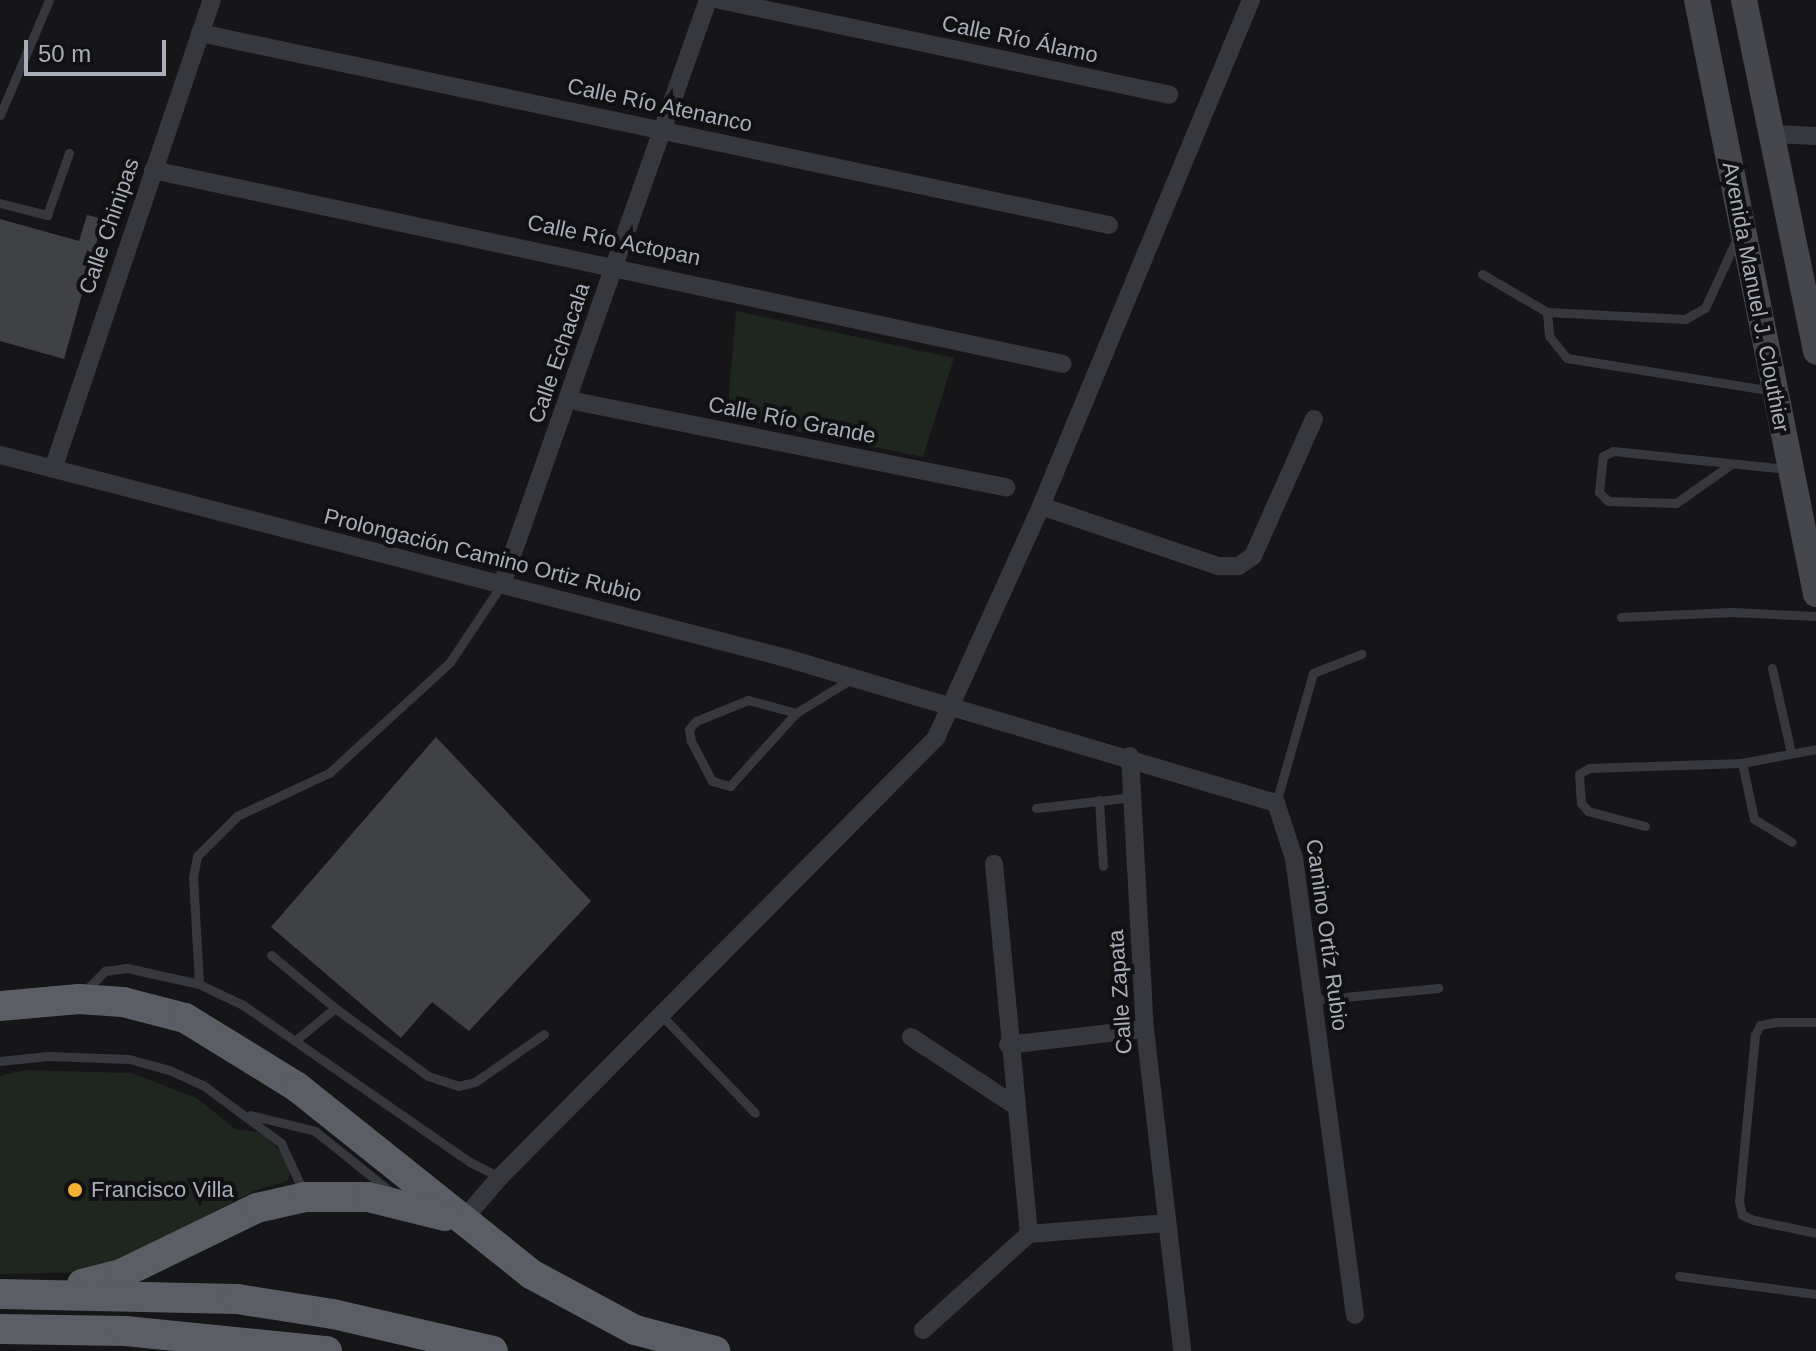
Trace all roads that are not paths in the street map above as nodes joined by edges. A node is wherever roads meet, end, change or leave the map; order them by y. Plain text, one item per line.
1 (49, 0) edge
2 (212, 0) edge
3 (708, 0) edge
4 (720, 0) edge
5 (1251, 0) edge
6 (1697, 0) edge
7 (1744, 0) edge
8 (200, 33) junction
9 (1169, 95) dead end
10 (0, 115) edge
11 (662, 130) junction
12 (1773, 134) junction
13 (1816, 136) edge
14 (69, 153) dead end
15 (153, 170) junction
16 (0, 203) edge
17 (1109, 225) dead end
18 (1741, 229) junction
19 (615, 264) junction
20 (1482, 274) dead end
21 (1809, 284) edge
22 (1547, 312) junction
23 (1815, 346) edge
24 (1063, 364) dead end
25 (1775, 392) junction
26 (569, 400) junction
27 (1314, 419) dead end
28 (0, 455) edge
29 (1730, 465) junction
30 (53, 469) junction
31 (1791, 469) junction
32 (1006, 487) dead end
33 (1041, 506) junction
34 (502, 584) junction
35 (1816, 594) edge
36 (1816, 616) edge
37 (1621, 617) dead end
38 (1361, 654) dead end
39 (1772, 668) dead end
40 (853, 677) junction
41 (951, 711) junction
42 (796, 713) junction
43 (1816, 749) edge
44 (1791, 753) junction
45 (1130, 756) junction
46 (1742, 763) junction
47 (1133, 797) junction
48 (1099, 800) junction
49 (1276, 803) junction
50 (1036, 808) dead end
51 (1645, 826) dead end
52 (1792, 842) dead end
53 (994, 864) dead end
54 (1103, 866) dead end
55 (271, 955) dead end
56 (199, 984) junction
57 (1438, 988) dead end
58 (79, 999) junction
59 (1313, 1000) junction
60 (0, 1006) edge
61 (335, 1008) junction
62 (662, 1016) junction
63 (1816, 1022) edge
64 (1145, 1029) junction
65 (544, 1034) dead end
66 (911, 1037) dead end
67 (296, 1040) junction
68 (1008, 1045) junction
69 (0, 1061) edge
70 (1014, 1105) junction
71 (755, 1113) dead end
72 (247, 1114) junction
73 (500, 1177) junction
74 (305, 1197) junction
75 (403, 1203) junction
76 (462, 1221) junction
77 (1167, 1223) junction
78 (1816, 1233) edge
79 (1029, 1234) junction
80 (1679, 1276) dead end
81 (0, 1294) edge
82 (1816, 1294) edge
83 (1355, 1315) dead end
84 (0, 1329) edge
85 (923, 1330) dead end
86 (327, 1351) edge
87 (493, 1351) edge
88 (715, 1351) edge
89 (1182, 1351) edge

1 - 10 lane
2 - 8 street, Calle Chinipas
3 - 11 street, Calle Echacala
4 - 9 street, Calle Río Álamo
5 - 33 street
6 - 18 main road, Avenida Manuel J. Clouthier
7 - 12 main road
8 - 11 street, Calle Río Atenanco
8 - 15 street, Calle Chinipas
11 - 17 street, Calle Río Atenanco
11 - 19 street, Calle Echacala
12 - 13 street
12 - 21 main road
14 - 16 lane
15 - 19 street, Calle Río Actopan
15 - 30 street, Calle Chinipas
18 - 22 lane
18 - 25 main road, Avenida Manuel J. Clouthier
19 - 24 street, Calle Río Actopan
19 - 26 street, Calle Echacala
20 - 22 lane
21 - 23 main road
22 - 25 lane
25 - 31 main road, Avenida Manuel J. Clouthier
26 - 32 street, Calle Río Grande
26 - 34 street, Calle Echacala
27 - 33 street
28 - 30 street, Prolongación Camino Ortiz Rubio
29 - 29 lane
29 - 31 lane
30 - 34 street, Prolongación Camino Ortiz Rubio
31 - 35 main road, Avenida Manuel J. Clouthier
33 - 41 street
34 - 40 street, Prolongación Camino Ortiz Rubio
34 - 56 lane
36 - 37 lane
38 - 49 lane
39 - 44 lane
40 - 41 street, Prolongación Camino Ortiz Rubio
40 - 42 lane
41 - 45 street
41 - 62 street
42 - 42 lane
43 - 44 lane
44 - 46 lane
45 - 47 street, Calle Zapata
45 - 49 street
46 - 51 lane
46 - 52 lane
47 - 48 lane
47 - 64 street, Calle Zapata
48 - 50 lane
48 - 54 lane
49 - 59 street, Camino Ortíz Rubio
53 - 68 street
55 - 61 lane
56 - 58 lane
56 - 67 lane
57 - 59 lane
58 - 60 highway
58 - 76 highway
59 - 83 street, Camino Ortíz Rubio
61 - 65 lane
61 - 67 lane
62 - 71 lane
62 - 73 street
63 - 78 lane
64 - 68 street
64 - 77 street, Calle Zapata
66 - 70 street
67 - 73 lane
68 - 70 street
69 - 72 lane
70 - 79 street
72 - 74 lane
72 - 75 lane
73 - 76 street
74 - 75 highway
74 - 81 highway
75 - 76 highway
76 - 88 highway
77 - 79 street
77 - 89 street, Calle Zapata
79 - 85 street
80 - 82 lane
81 - 87 highway
84 - 86 highway

